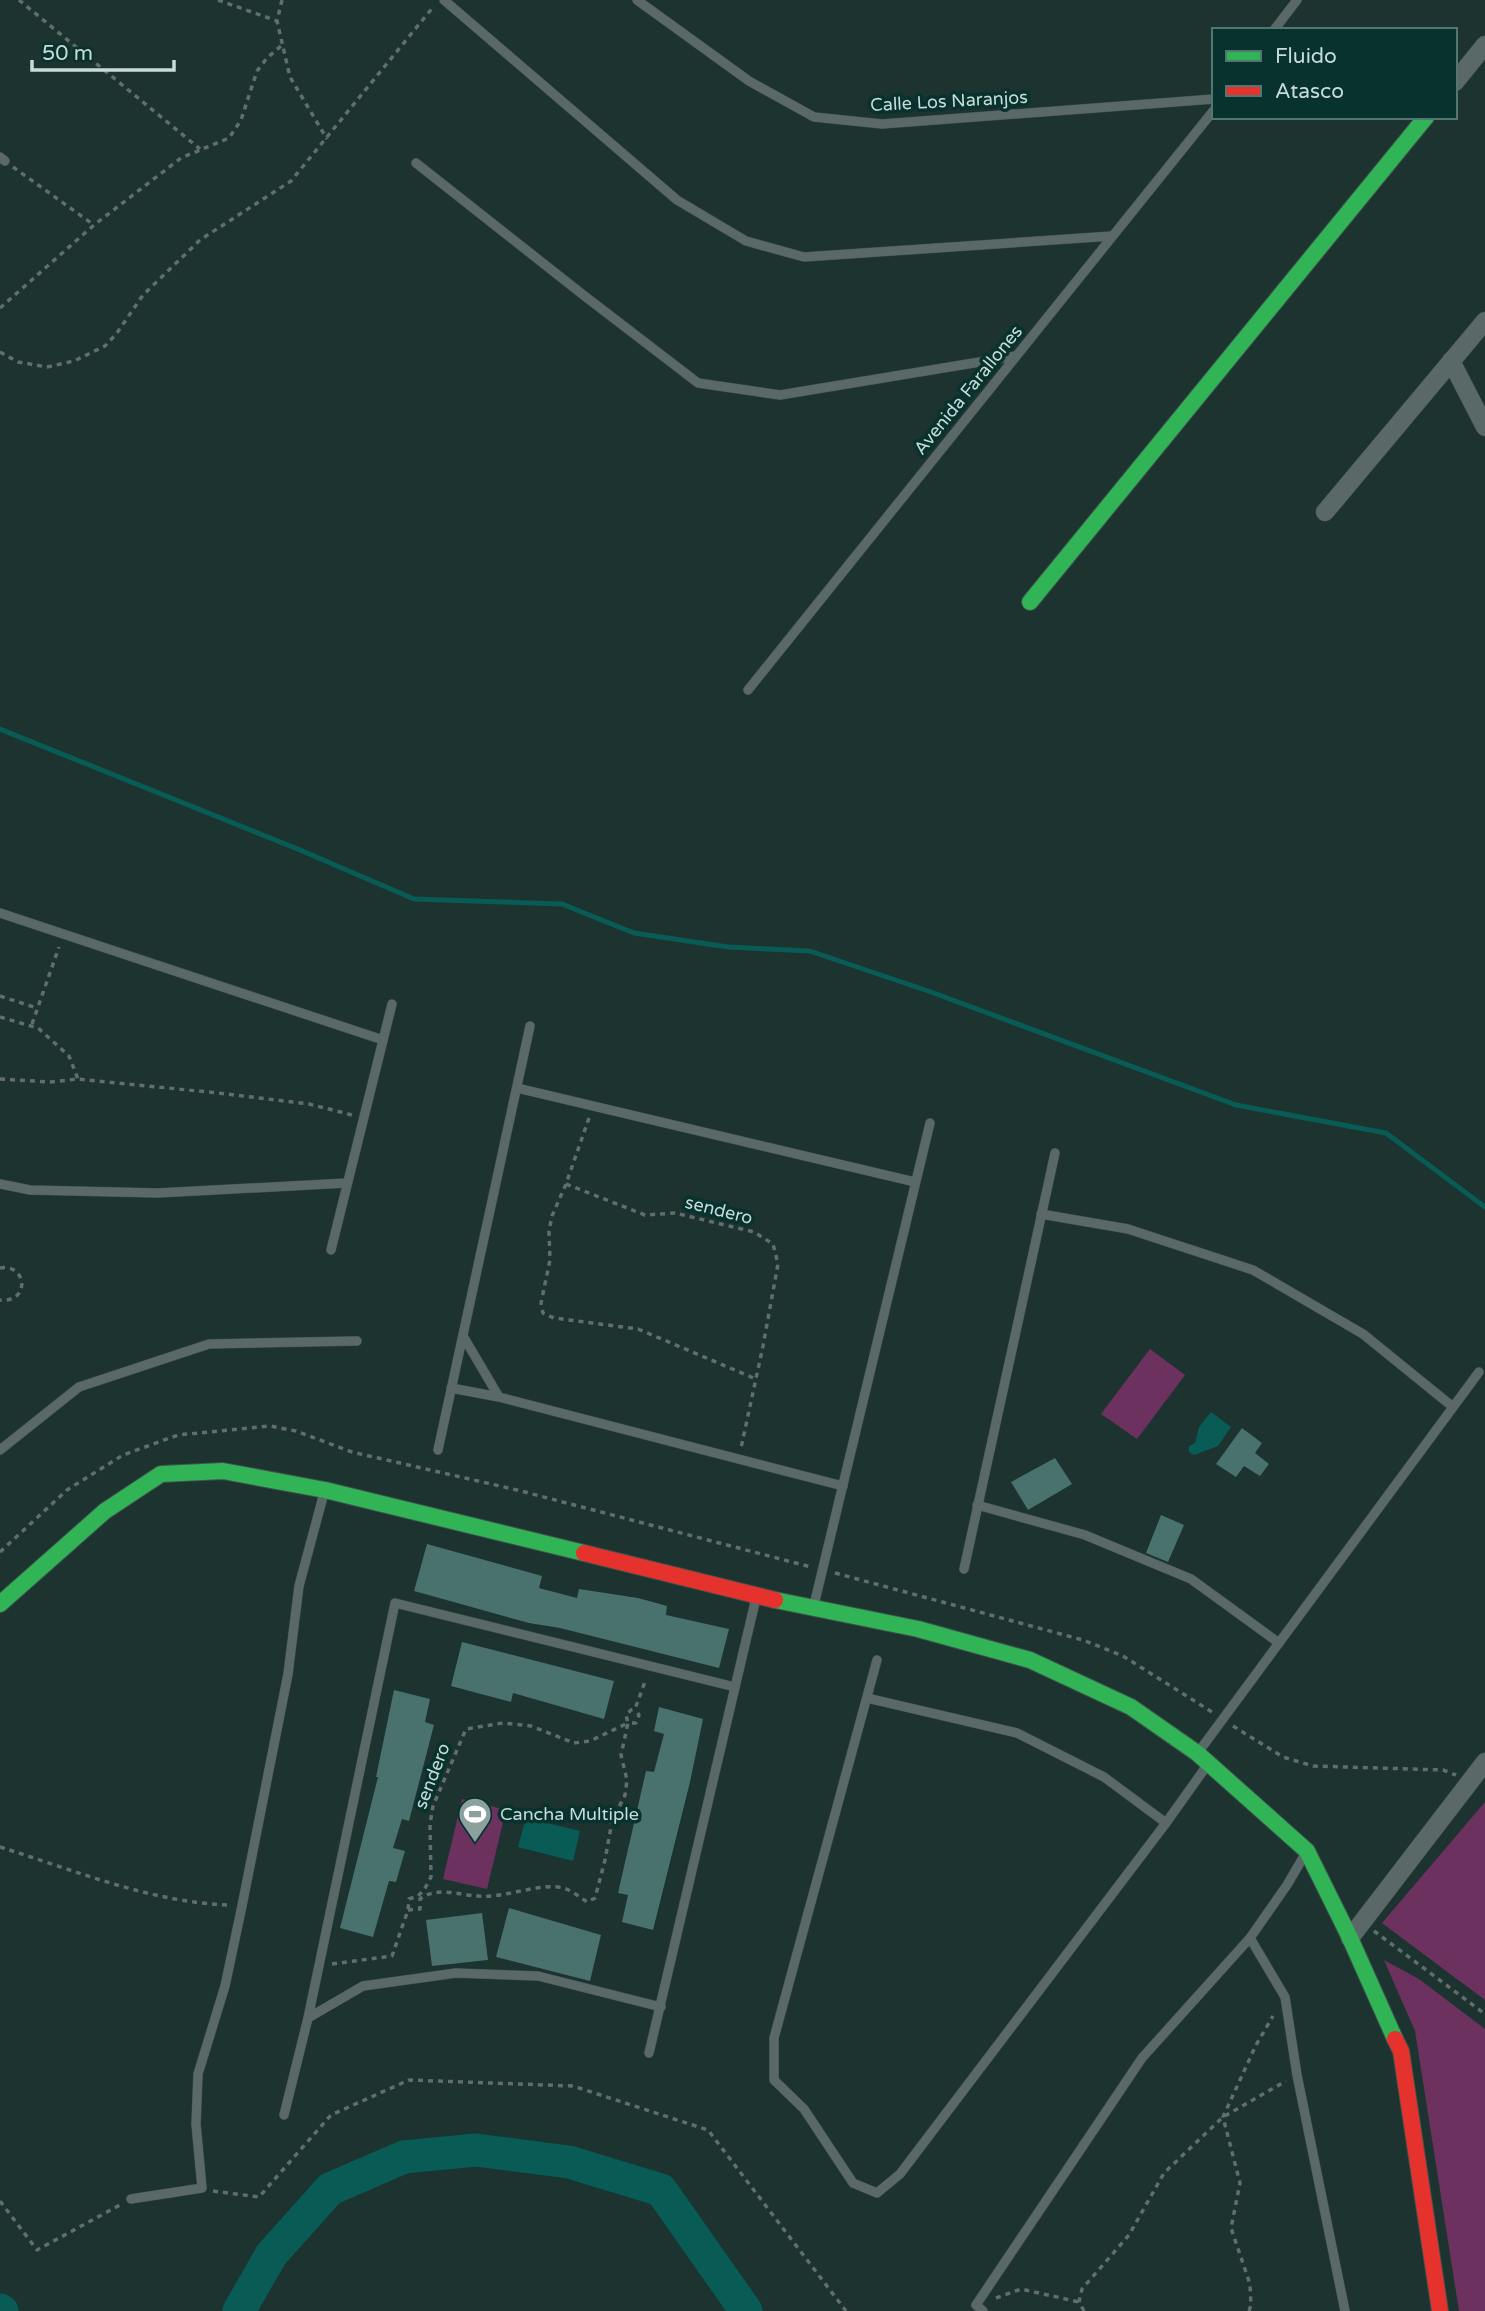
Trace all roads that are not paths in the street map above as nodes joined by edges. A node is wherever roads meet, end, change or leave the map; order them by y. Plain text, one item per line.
1 (444, 0) edge
2 (637, 0) edge
3 (1297, 0) edge
4 (1276, 28) edge
5 (1485, 46) edge
6 (1457, 80) edge
7 (1212, 99) edge
8 (1212, 112) edge
9 (1424, 119) edge
10 (416, 163) dead end
11 (1112, 236) junction
12 (1485, 321) edge
13 (1016, 356) junction
14 (1451, 361) junction
15 (1485, 427) edge
16 (1325, 512) dead end
17 (1030, 602) dead end
18 (748, 690) dead end
19 (0, 913) edge
20 (392, 1004) dead end
21 (530, 1026) dead end
22 (383, 1040) junction
23 (517, 1088) junction
24 (929, 1123) dead end
25 (1055, 1153) dead end
26 (915, 1182) junction
27 (346, 1183) junction
28 (0, 1184) edge
29 (1041, 1214) junction
30 (331, 1250) dead end
31 (463, 1336) junction
32 (357, 1340) dead end
33 (1479, 1372) dead end
34 (451, 1388) junction
35 (499, 1397) junction
36 (1453, 1407) junction
37 (0, 1450) edge
38 (438, 1450) dead end
39 (843, 1486) junction
40 (325, 1490) junction
41 (977, 1505) junction
42 (964, 1569) dead end
43 (757, 1594) junction
44 (0, 1604) edge
45 (814, 1609) junction
46 (1279, 1643) junction
47 (877, 1660) dead end
48 (735, 1687) junction
49 (867, 1698) junction
50 (1203, 1758) junction
51 (1485, 1762) edge
52 (1166, 1824) junction
53 (1307, 1851) junction
54 (1250, 1938) junction
55 (1350, 1938) junction
56 (661, 2007) junction
57 (308, 2018) junction
58 (649, 2053) dead end
59 (284, 2115) dead end
60 (131, 2199) road end
61 (979, 2308) edge
62 (1345, 2311) edge
63 (1440, 2311) edge

1 - 11 lane
2 - 7 lane, Calle Los Naranjos
3 - 4 lane
5 - 6 street
8 - 11 lane, Avenida Farallones
9 - 17 street
10 - 13 lane
11 - 13 lane, Avenida Farallones
12 - 14 street
13 - 18 lane, Avenida Farallones
14 - 15 street
14 - 16 street
19 - 22 lane
20 - 22 lane
21 - 23 lane
22 - 27 lane
23 - 26 lane
23 - 31 lane
24 - 26 lane
25 - 29 lane
26 - 39 lane
27 - 28 lane
27 - 30 lane
29 - 36 lane
29 - 41 lane
31 - 34 lane
31 - 35 lane
32 - 37 lane
33 - 36 lane
34 - 35 lane
34 - 38 lane
35 - 39 lane
36 - 46 lane
39 - 45 lane
40 - 43 street
40 - 44 street
40 - 60 lane
41 - 42 lane
41 - 46 lane
43 - 45 street
43 - 48 lane
45 - 50 street
46 - 50 lane
47 - 49 lane
48 - 56 lane
48 - 57 lane
49 - 52 lane
49 - 52 lane
50 - 52 lane
50 - 53 street
51 - 55 street
53 - 54 lane
53 - 55 street
54 - 61 lane
54 - 62 lane
55 - 63 street
56 - 57 lane
56 - 58 lane
57 - 59 lane

